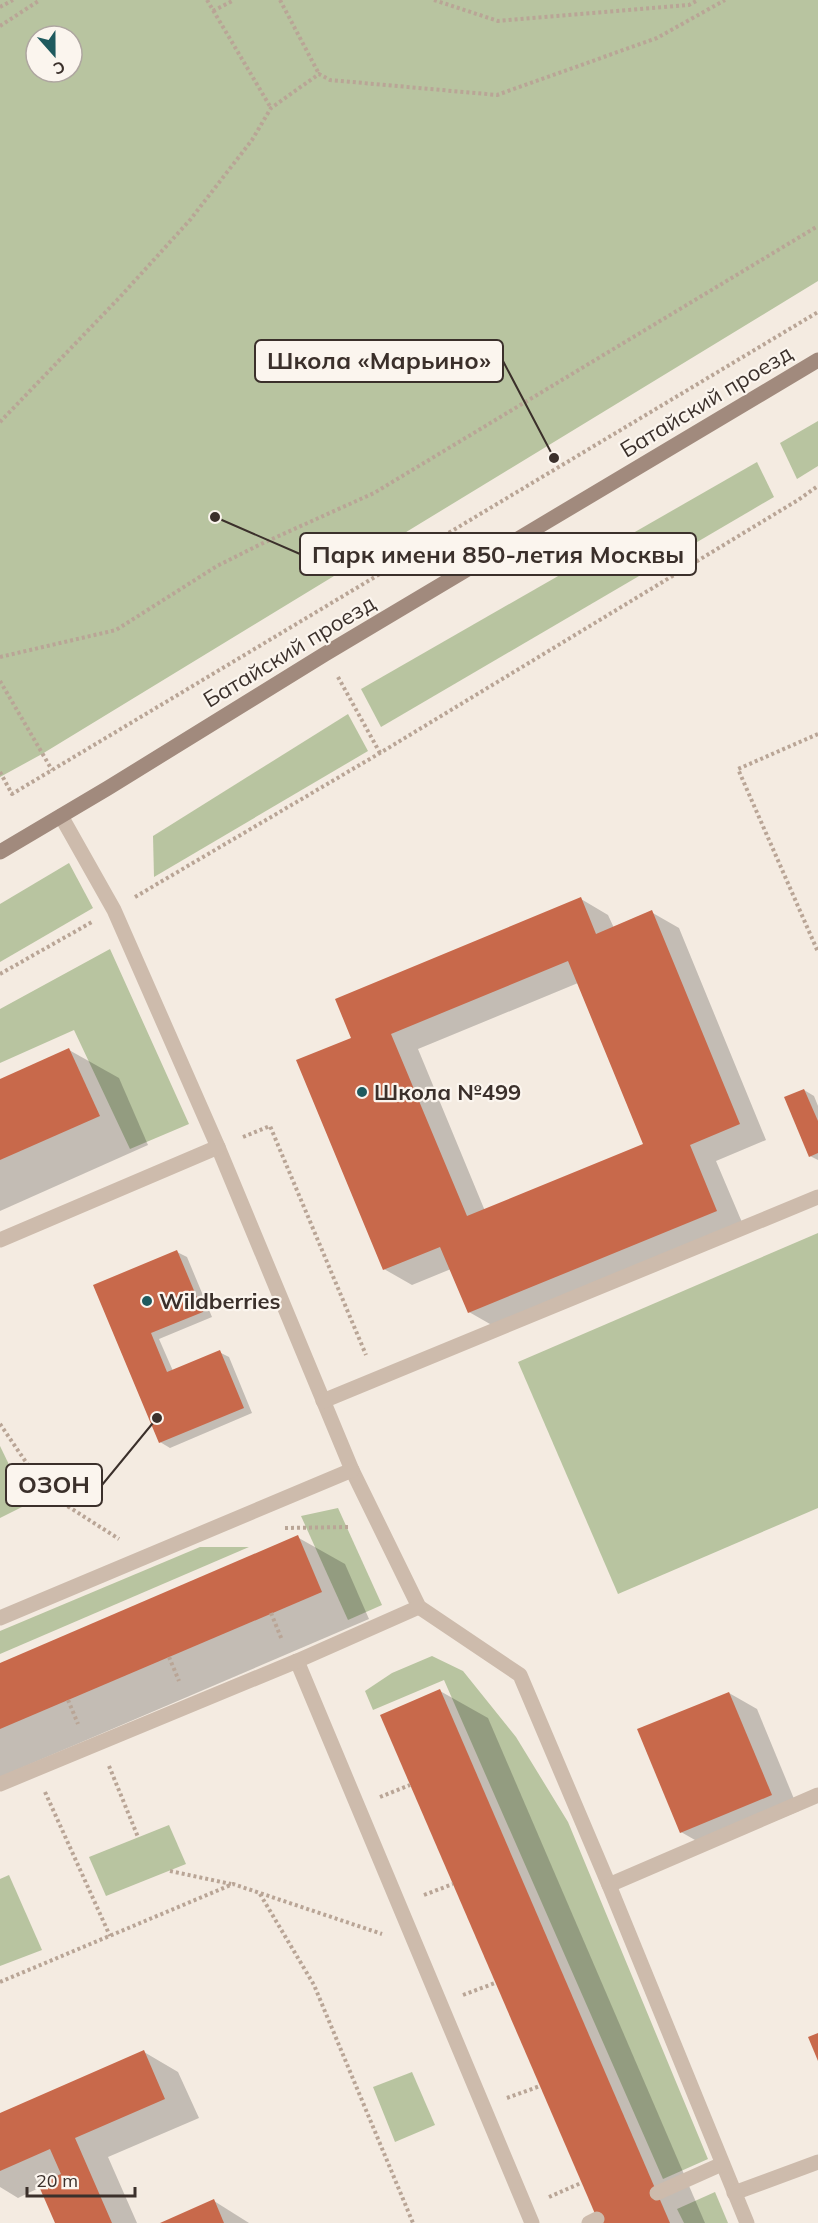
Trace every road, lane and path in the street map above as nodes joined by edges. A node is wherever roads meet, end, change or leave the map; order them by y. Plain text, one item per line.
1 (13, 0) edge
2 (40, 0) edge
3 (207, 0) edge
4 (234, 0) edge
5 (280, 0) edge
6 (434, 0) edge
7 (698, 0) edge
8 (725, 0) edge
9 (0, 7) edge
10 (213, 11) junction
11 (0, 26) edge
12 (319, 74) junction
13 (271, 108) junction
14 (818, 226) edge
15 (818, 312) edge
16 (818, 360) edge
17 (0, 422) edge
18 (818, 486) edge
19 (325, 654) junction
20 (0, 657) edge
21 (0, 681) edge
22 (818, 734) edge
23 (380, 753) junction
24 (52, 770) junction
25 (0, 772) edge
26 (61, 816) junction
27 (0, 852) edge
28 (114, 910) junction
29 (818, 952) edge
30 (0, 974) edge
31 (218, 1147) junction
32 (818, 1197) edge
33 (0, 1240) edge
34 (376, 1380) junction
35 (323, 1401) junction
36 (0, 1424) edge
37 (352, 1470) junction
38 (148, 1557) junction
39 (419, 1607) junction
40 (271, 1613) dead end
41 (0, 1618) edge
42 (283, 1645) dead end
43 (169, 1657) dead end
44 (297, 1661) junction
45 (181, 1687) dead end
46 (68, 1700) dead end
47 (80, 1729) dead end
48 (99, 1743) junction
49 (34, 1770) junction
50 (0, 1784) edge
51 (410, 1785) dead end
52 (818, 1795) edge
53 (376, 1799) dead end
54 (138, 1837) dead end
55 (170, 1871) dead end
56 (233, 1884) junction
57 (453, 1884) dead end
58 (609, 1885) junction
59 (260, 1893) junction
60 (417, 1898) dead end
61 (110, 1936) junction
62 (416, 1946) junction
63 (0, 1982) edge
64 (495, 1983) dead end
65 (460, 1996) dead end
66 (540, 2086) dead end
67 (504, 2100) dead end
68 (818, 2162) edge
69 (722, 2164) junction
70 (581, 2183) dead end
71 (657, 2193) dead end
72 (734, 2193) junction
73 (545, 2198) dead end
74 (413, 2223) edge
75 (532, 2223) edge
76 (747, 2223) edge

1 - 9 path
2 - 11 path
3 - 10 path
4 - 10 path
5 - 12 path
6 - 7 path
8 - 12 path
10 - 13 path
12 - 13 path
13 - 17 path
14 - 20 path
15 - 24 path
16 - 19 main road, Батайский проезд
18 - 23 path
19 - 23 path
19 - 26 main road, Батайский проезд
21 - 24 path
22 - 29 path
23 - 28 path
24 - 25 path
26 - 27 main road, Батайский проезд
26 - 28 lane
28 - 30 path
28 - 31 lane
31 - 33 lane
31 - 34 path
31 - 35 lane
32 - 34 lane
34 - 35 lane
35 - 37 lane
36 - 38 path
37 - 38 lane
37 - 39 lane
38 - 41 lane
39 - 44 lane
39 - 58 lane
40 - 42 path
43 - 45 path
44 - 48 lane
44 - 62 lane
46 - 47 path
48 - 49 lane
48 - 54 path
49 - 50 lane
49 - 61 path
51 - 53 path
52 - 58 lane
55 - 56 path
56 - 59 path
56 - 61 path
57 - 60 path
58 - 69 lane
59 - 62 path
59 - 74 path
61 - 63 path
62 - 75 lane
64 - 65 path
66 - 67 path
68 - 72 lane
69 - 71 lane
69 - 72 lane
70 - 73 path
72 - 76 lane

